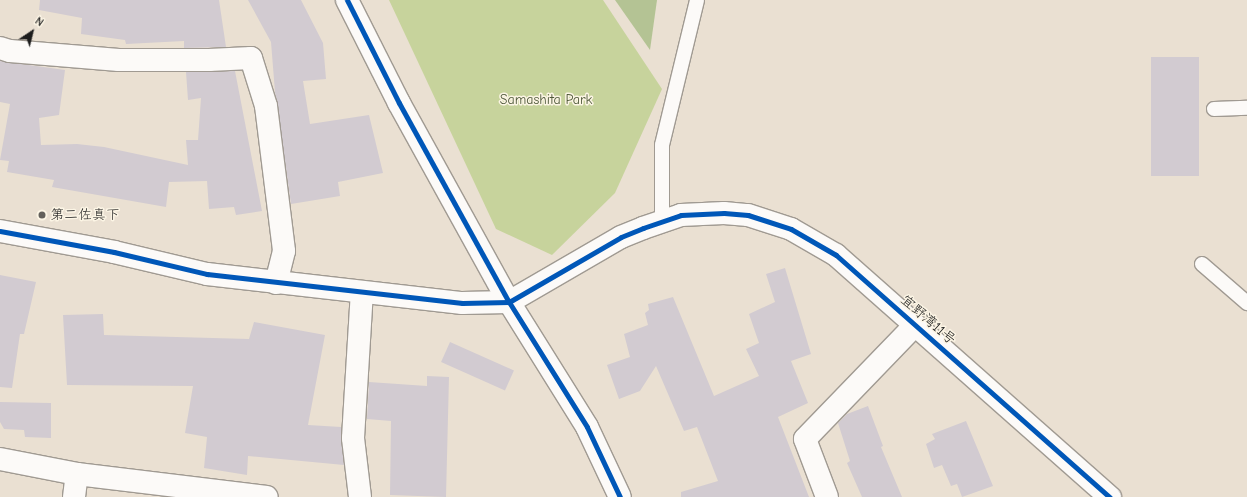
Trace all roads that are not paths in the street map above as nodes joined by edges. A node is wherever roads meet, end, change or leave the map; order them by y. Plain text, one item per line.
1 (347, 0) edge
2 (697, 0) edge
3 (0, 48) edge
4 (1247, 108) edge
5 (1214, 109) dead end
6 (662, 221) junction
7 (0, 231) edge
8 (1202, 264) dead end
9 (276, 283) junction
10 (362, 292) junction
11 (1245, 297) edge
12 (509, 302) junction
13 (915, 326) junction
14 (0, 459) edge
15 (77, 474) junction
16 (1103, 496) edge
17 (74, 497) edge
18 (267, 497) edge
19 (360, 497) edge
20 (620, 497) edge
21 (827, 497) edge

1 - 12 street
2 - 6 lane
3 - 9 street
4 - 5 lane
6 - 12 street, 宜野湾11号
6 - 13 street, 宜野湾11号
7 - 9 street
8 - 11 lane
9 - 10 street
10 - 12 street
10 - 19 street
12 - 20 street
13 - 16 street, 宜野湾11号
13 - 21 street
14 - 15 street
15 - 17 street
15 - 18 street

